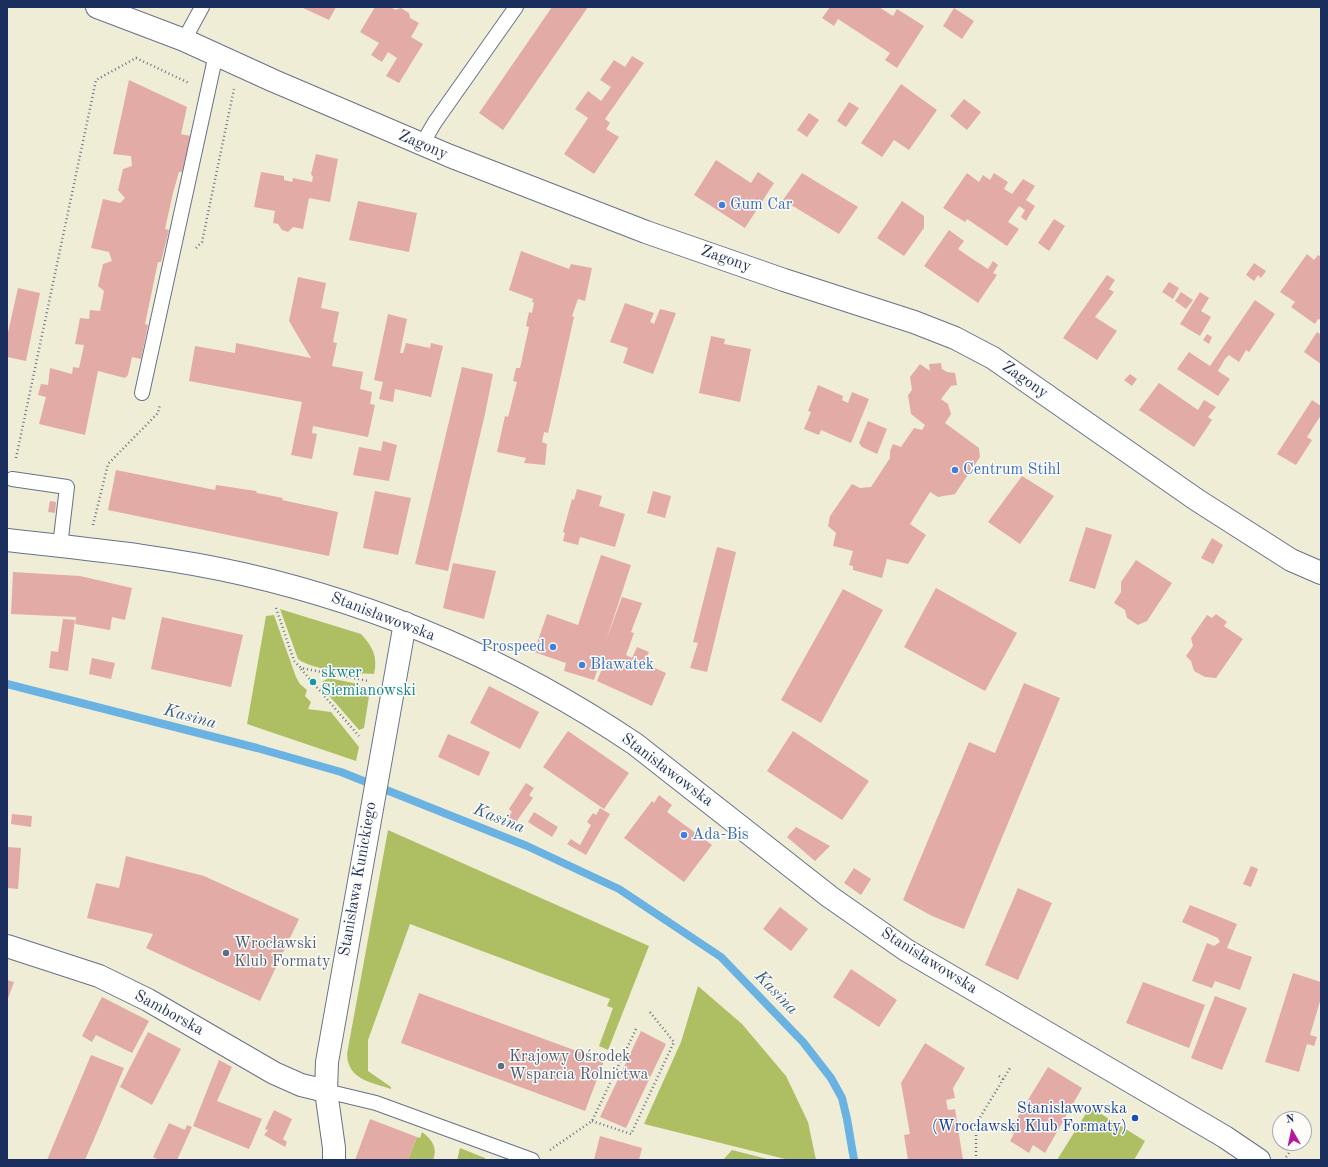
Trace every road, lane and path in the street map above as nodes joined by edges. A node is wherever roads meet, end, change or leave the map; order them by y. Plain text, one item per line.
1 (97, 7) edge
2 (202, 7) edge
3 (516, 7) edge
4 (184, 40) junction
5 (216, 54) junction
6 (208, 92) junction
7 (422, 144) junction
8 (142, 393) dead end
9 (12, 478) joint
10 (7, 540) edge
11 (60, 546) junction
12 (1321, 573) edge
13 (276, 607) dead end
14 (405, 623) junction
15 (301, 668) junction
16 (377, 683) dead end
17 (360, 738) dead end
18 (7, 946) edge
19 (649, 1010) dead end
20 (638, 1027) dead end
21 (1010, 1068) dead end
22 (999, 1076) dead end
23 (1003, 1079) junction
24 (326, 1091) junction
25 (592, 1120) junction
26 (547, 1152) dead end
27 (1289, 1153) dead end
28 (1286, 1157) dead end
29 (334, 1160) edge
30 (532, 1160) edge
31 (976, 1160) edge
32 (1257, 1160) edge

1 - 4 street, Zagony
2 - 4 lane
3 - 7 lane
4 - 5 street, Zagony
5 - 6 lane
5 - 7 street, Zagony
6 - 8 lane
6 - 9 path
7 - 12 street, Zagony
9 - 11 lane
10 - 11 street, Stanisławowska
11 - 14 street, Stanisławowska
13 - 15 path
14 - 24 street, Stanisława Kunickiego
14 - 32 street, Stanisławowska
15 - 16 path
15 - 17 path
18 - 24 street, Samborska
19 - 25 path
20 - 25 path
21 - 23 path
22 - 23 path
23 - 31 path
24 - 29 street, Stanisława Kunickiego
24 - 30 lane
25 - 26 path
27 - 28 path

